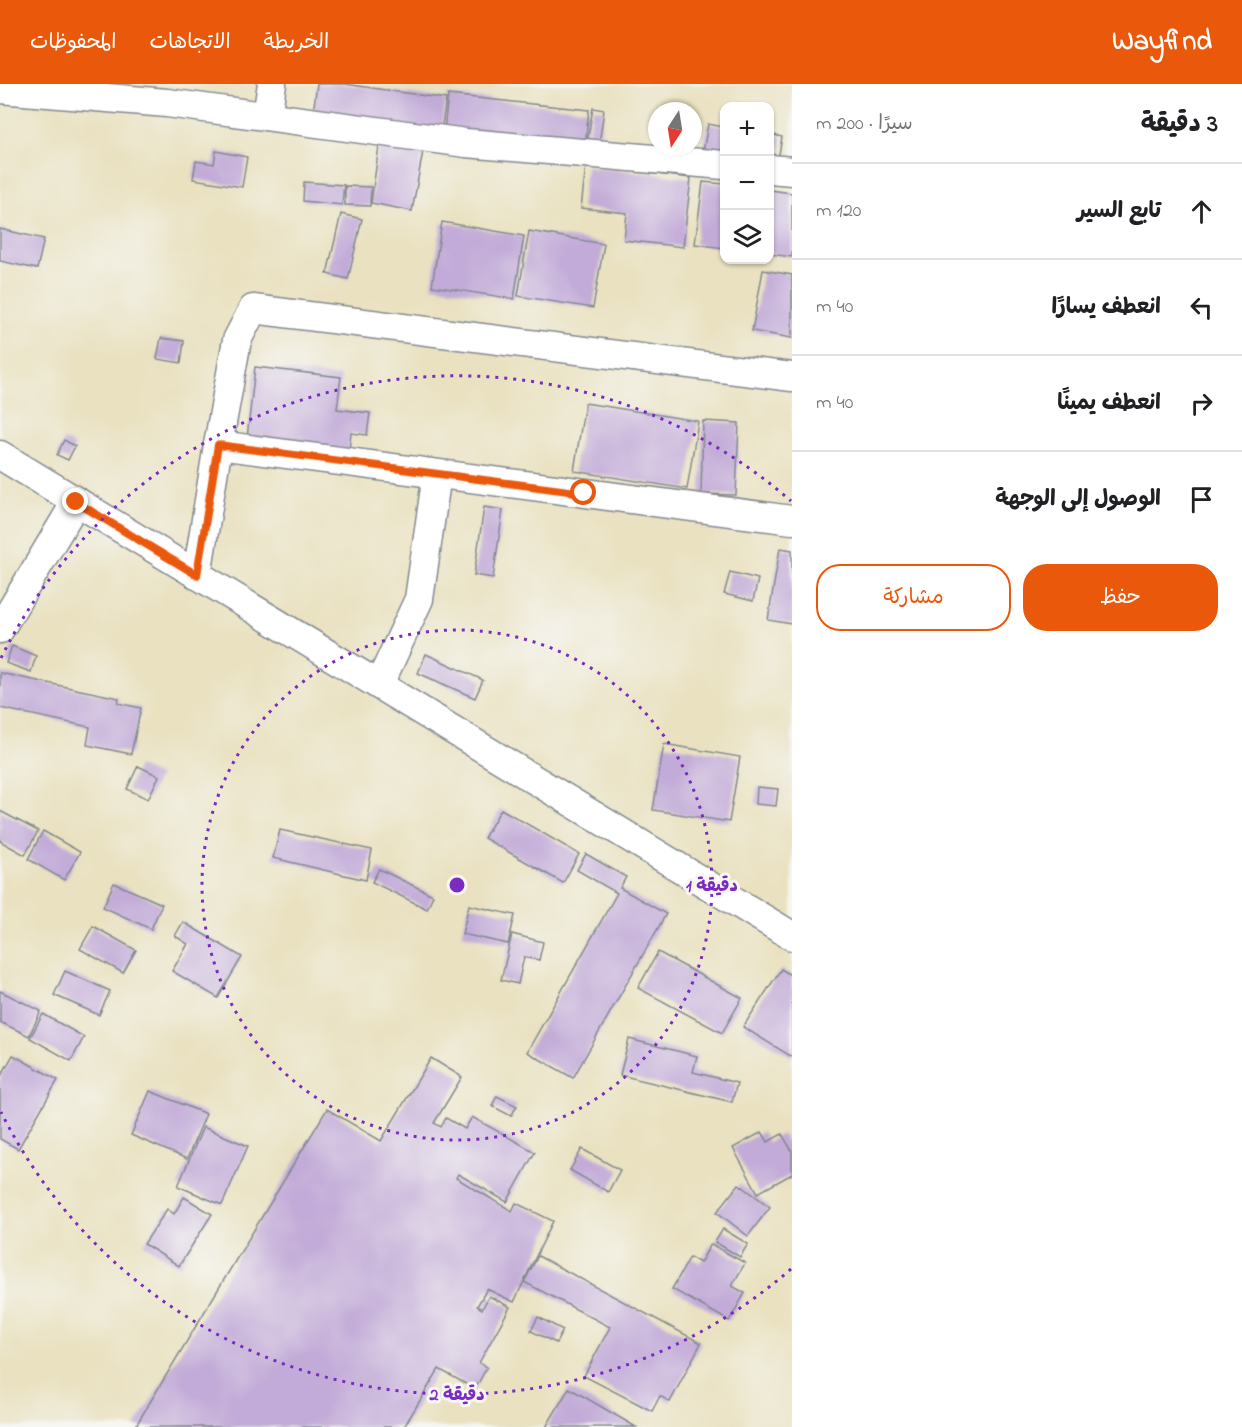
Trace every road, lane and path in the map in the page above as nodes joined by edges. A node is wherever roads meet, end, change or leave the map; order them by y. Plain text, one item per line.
1 (272, 84) edge
2 (0, 89) edge
3 (267, 116) junction
4 (720, 165) edge
5 (774, 169) edge
6 (792, 171) edge
7 (792, 377) edge
8 (218, 445) junction
9 (0, 455) edge
10 (437, 474) junction
11 (76, 502) junction
12 (792, 520) edge
13 (197, 575) junction
14 (0, 629) edge
15 (379, 685) junction
16 (792, 936) edge

1 - 3 street
2 - 3 street
3 - 4 street
5 - 6 street
7 - 8 street
8 - 10 street
8 - 13 street
9 - 11 street
10 - 12 street
10 - 15 street
11 - 13 street
11 - 14 street
13 - 15 street
15 - 16 street

